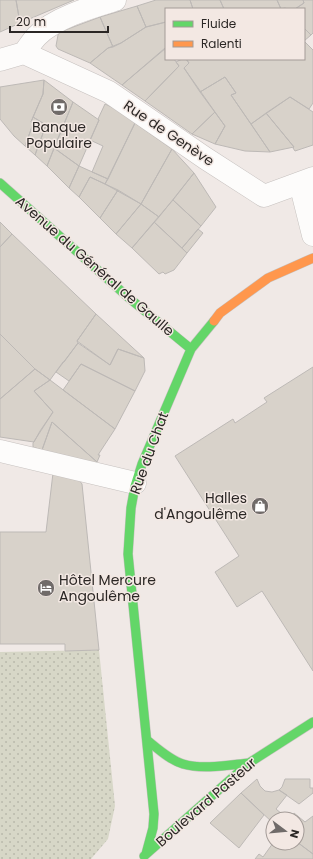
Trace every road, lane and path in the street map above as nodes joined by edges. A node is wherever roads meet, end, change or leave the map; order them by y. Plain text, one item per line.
1 (115, 0) edge
2 (24, 54) junction
3 (0, 60) edge
4 (306, 180) edge
5 (0, 183) edge
6 (313, 235) edge
7 (313, 258) edge
8 (191, 349) junction
9 (0, 451) edge
10 (135, 483) junction
11 (313, 722) edge
12 (147, 740) junction
13 (249, 763) junction
14 (143, 857) edge

1 - 2 street
2 - 3 street
2 - 4 street, Rue de Genève
4 - 6 street
5 - 8 street, Avenue du Général de Gaulle
7 - 8 street, Rue du Chat
8 - 10 street, Rue du Chat
9 - 10 street
10 - 12 street, Rue du Chat
11 - 13 street, Boulevard Pasteur
12 - 13 street
12 - 14 street, Rue du Chat
13 - 14 street, Boulevard Pasteur

